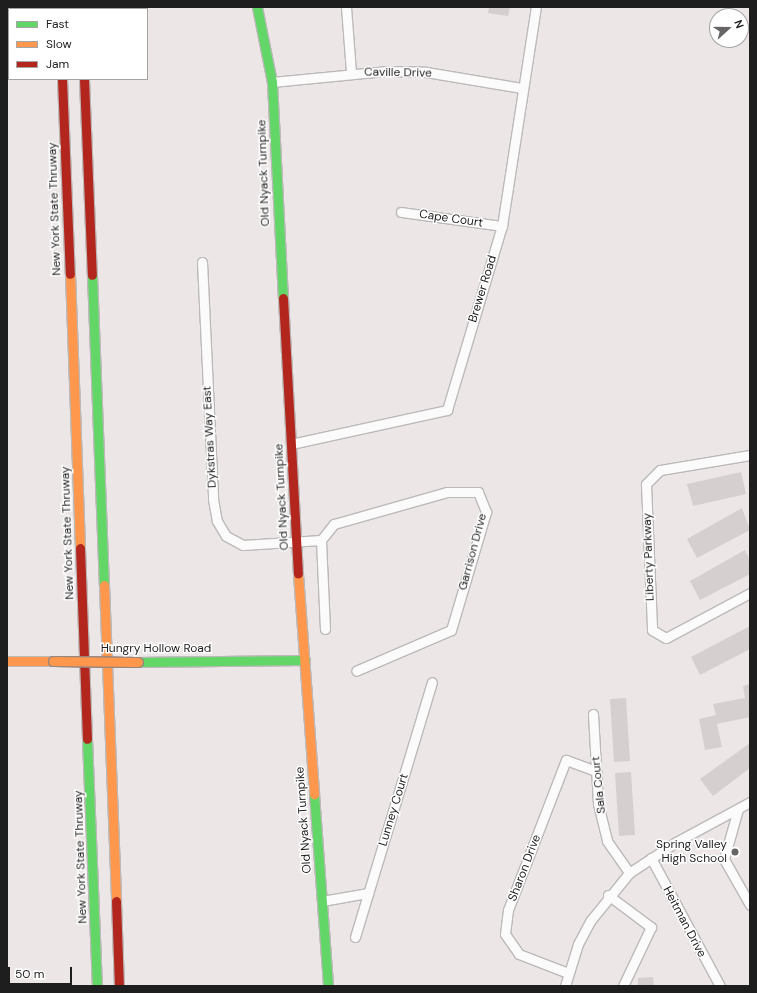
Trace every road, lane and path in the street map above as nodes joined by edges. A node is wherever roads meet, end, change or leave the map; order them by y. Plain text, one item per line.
1 (257, 7) edge
2 (346, 7) edge
3 (536, 7) edge
4 (351, 72) junction
5 (62, 80) edge
6 (84, 80) edge
7 (272, 82) junction
8 (522, 88) junction
9 (400, 212) dead end
10 (502, 226) junction
11 (202, 262) dead end
12 (290, 444) junction
13 (750, 455) edge
14 (321, 540) junction
15 (296, 541) junction
16 (750, 593) edge
17 (325, 629) dead end
18 (305, 660) junction
19 (7, 661) edge
20 (356, 671) dead end
21 (432, 682) dead end
22 (593, 714) dead end
23 (596, 771) junction
24 (750, 802) edge
25 (738, 809) junction
26 (650, 858) junction
27 (629, 873) junction
28 (368, 893) junction
29 (608, 895) junction
30 (322, 901) junction
31 (750, 905) edge
32 (355, 937) dead end
33 (568, 973) junction
34 (97, 986) edge
35 (118, 986) edge
36 (328, 986) edge
37 (566, 986) edge
38 (624, 986) edge
39 (720, 986) edge

1 - 7 main road, Old Nyack Turnpike
2 - 4 street
3 - 8 street, Brewer Road
4 - 7 street, Caville Drive
4 - 8 street, Caville Drive
5 - 34 main road, New York State Thruway
6 - 35 main road
7 - 12 main road, Old Nyack Turnpike
8 - 10 street, Brewer Road
9 - 10 street, Cape Court
10 - 12 street, Brewer Road
11 - 15 street, Dykstras Way East
12 - 15 main road, Old Nyack Turnpike
13 - 16 street, Liberty Parkway
14 - 15 street
14 - 17 street
14 - 20 street, Garrison Drive
15 - 18 main road, Old Nyack Turnpike
18 - 19 main road, Hungry Hollow Road, bridge
18 - 30 main road, Old Nyack Turnpike
21 - 28 street, Lunney Court
22 - 23 street, Sala Court
23 - 27 street, Sala Court
23 - 33 street, Sharon Drive
24 - 25 street
25 - 26 street
25 - 31 street
26 - 27 street
26 - 39 street, Heitman Drive
27 - 29 street
28 - 30 street
28 - 32 street, Lunney Court
29 - 33 street
29 - 38 street
30 - 36 main road, Old Nyack Turnpike
33 - 37 street

